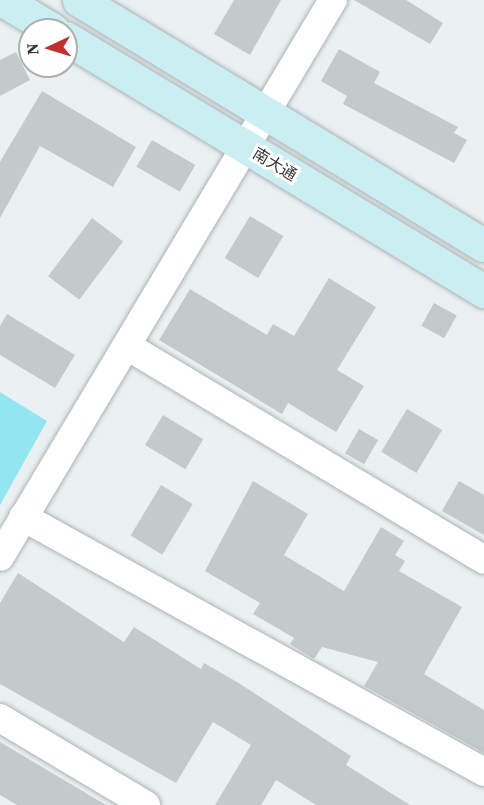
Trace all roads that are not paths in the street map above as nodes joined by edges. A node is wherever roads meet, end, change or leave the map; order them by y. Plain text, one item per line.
1 (3, 0) edge
2 (79, 0) edge
3 (333, 0) edge
4 (33, 18) edge
5 (78, 45) edge
6 (265, 114) junction
7 (245, 146) junction
8 (484, 245) edge
9 (484, 291) edge
10 (127, 346) junction
11 (23, 517) junction
12 (0, 557) edge
13 (484, 560) edge
14 (0, 718) edge
15 (484, 772) edge
16 (146, 805) edge

1 - 4 street
2 - 6 street
3 - 6 street
5 - 7 street, 南大通
6 - 7 street
6 - 8 street
7 - 9 street, 南大通
7 - 10 street
10 - 11 street
10 - 13 street
11 - 12 street
11 - 15 street
14 - 16 street

